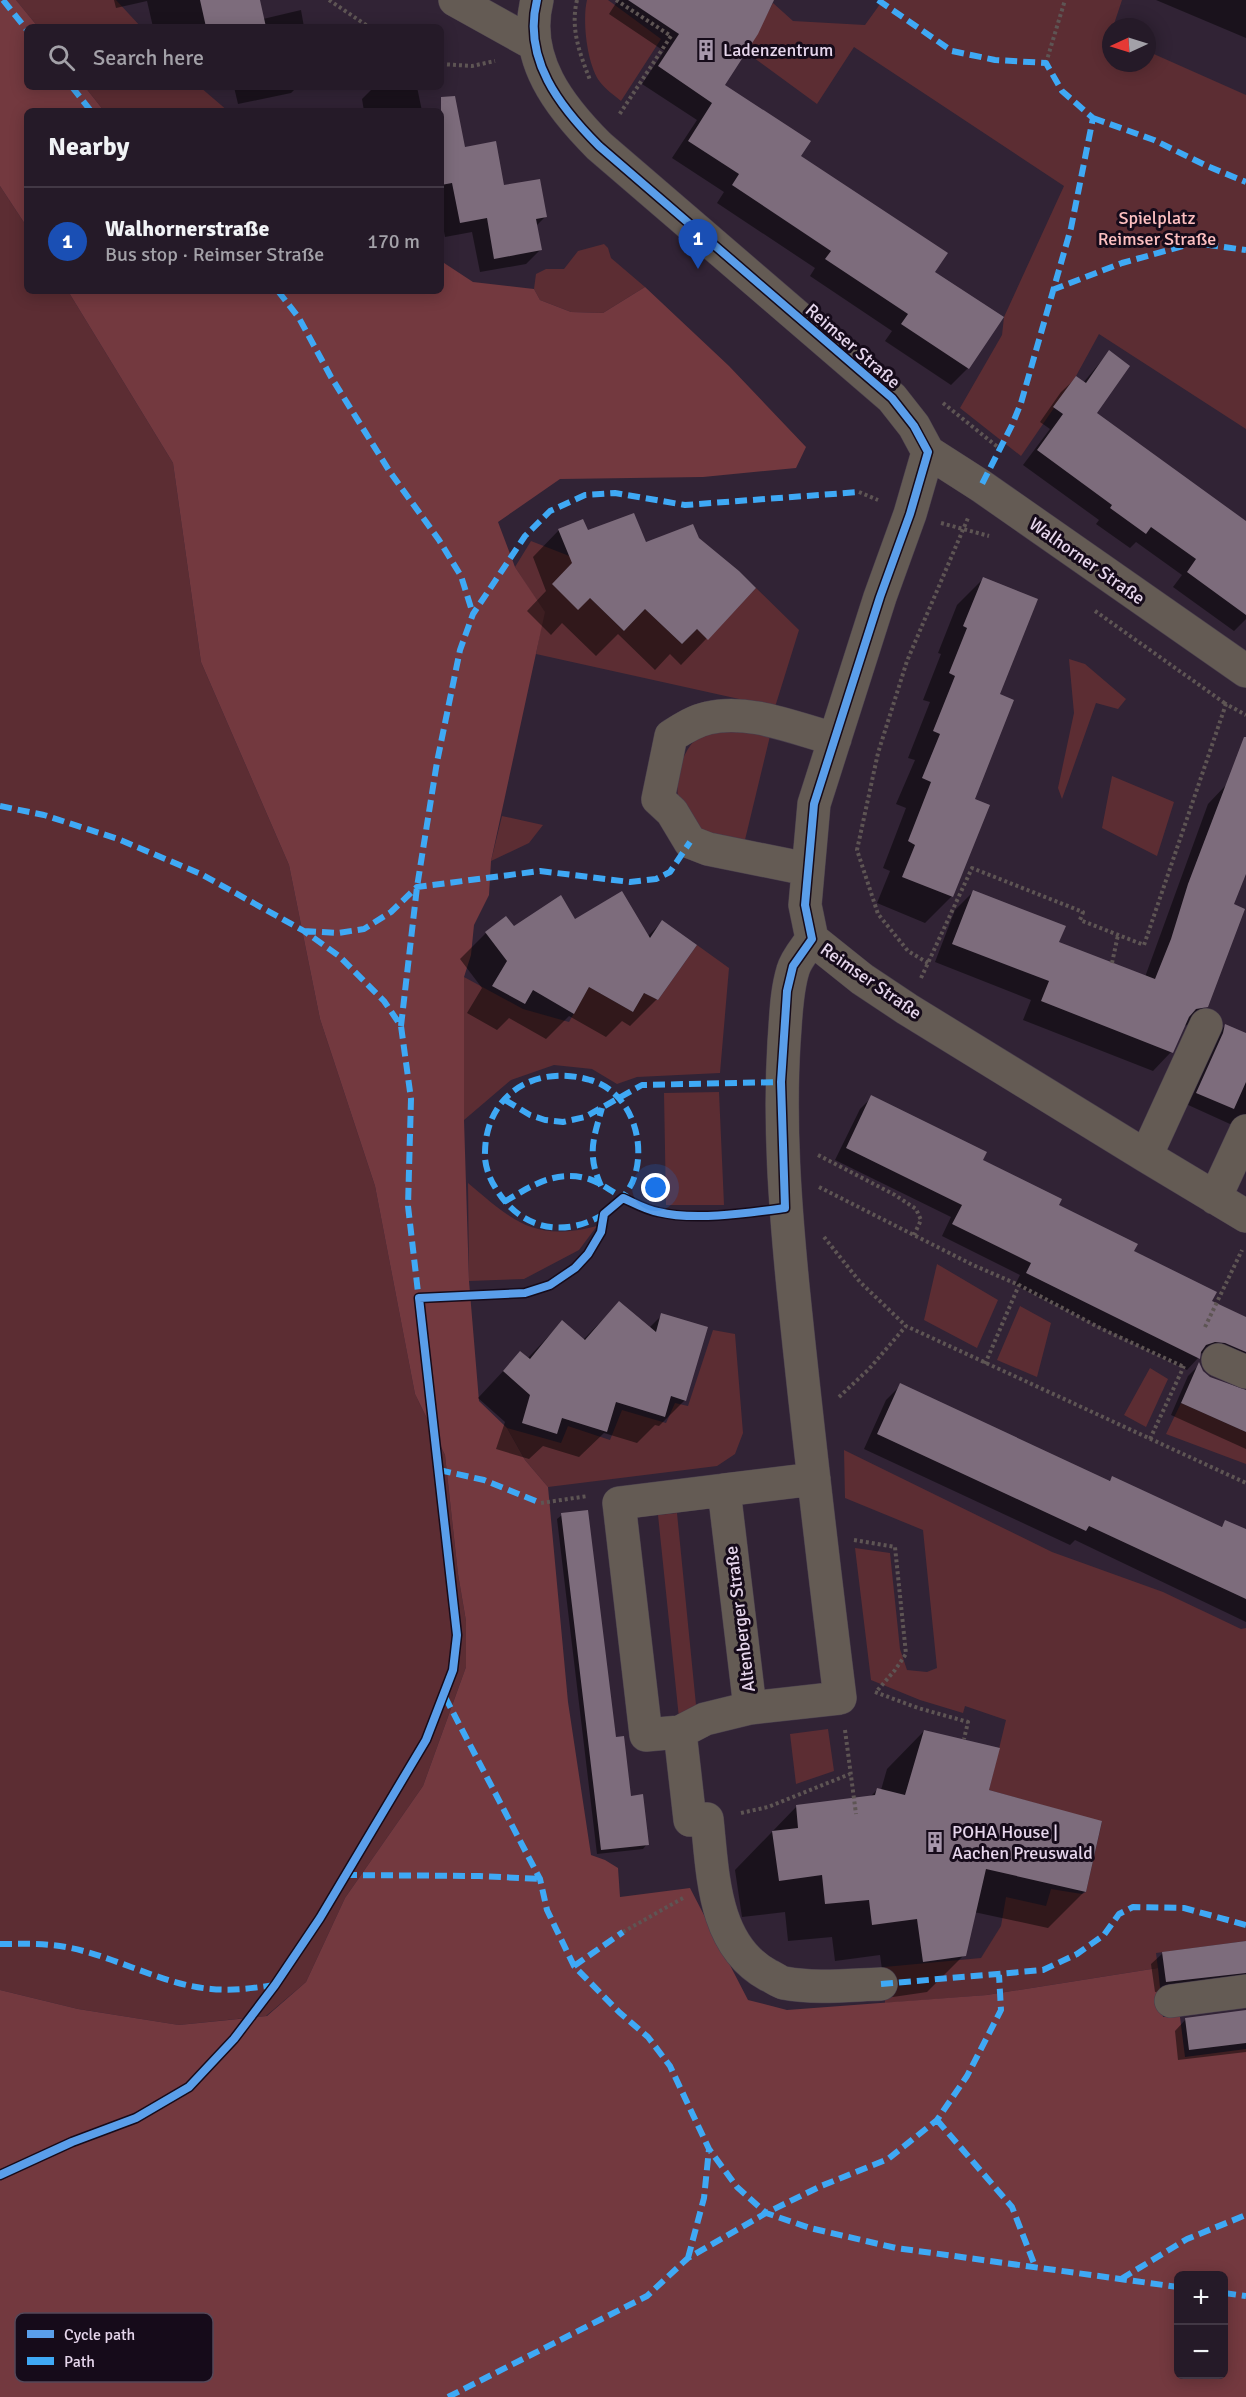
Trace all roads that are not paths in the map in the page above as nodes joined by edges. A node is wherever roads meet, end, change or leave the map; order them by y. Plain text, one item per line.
1 (455, 0) edge
2 (537, 0) edge
3 (534, 44) junction
4 (928, 452) junction
5 (1246, 671) edge
6 (835, 739) junction
7 (807, 869) junction
8 (812, 939) junction
9 (1206, 1025) dead end
10 (1246, 1131) edge
11 (1146, 1156) junction
12 (1215, 1198) junction
13 (1246, 1215) edge
14 (814, 1479) junction
15 (724, 1491) junction
16 (750, 1708) junction
17 (680, 1732) junction
18 (881, 1984) dead end
19 (1246, 1991) edge
20 (1171, 2001) dead end

1 - 3 street
2 - 3 street, Reimser Straße
3 - 4 street, Reimser Straße
4 - 5 street, Walhorner Straße
4 - 6 street, Reimser Straße
6 - 7 street, Reimser Straße
6 - 7 street
7 - 8 street, Reimser Straße
8 - 11 street, Reimser Straße
8 - 14 street
9 - 11 street
10 - 12 street
11 - 12 street, Reimser Straße
12 - 13 street, Reimser Straße
14 - 15 street
14 - 16 street, Altenberger Straße
15 - 16 street, Altenberger Straße
15 - 17 street
16 - 17 street
17 - 18 street
19 - 20 street

